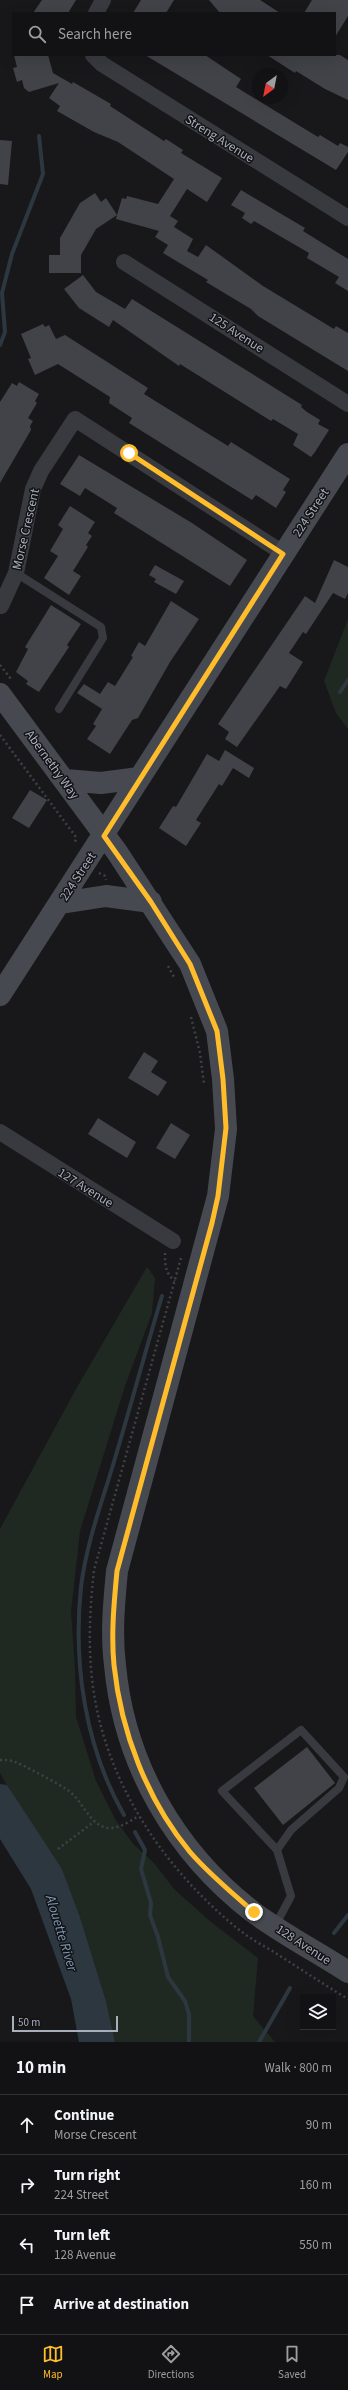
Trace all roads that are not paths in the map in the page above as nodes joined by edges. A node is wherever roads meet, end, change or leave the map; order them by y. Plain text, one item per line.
1 (104, 0) edge
2 (97, 12) edge
3 (94, 56) edge
4 (348, 218) edge
5 (124, 262) dead end
6 (348, 404) edge
7 (348, 454) edge
8 (283, 554) junction
9 (16, 573) junction
10 (1, 606) dead end
11 (0, 694) edge
12 (59, 709) dead end
13 (139, 778) junction
14 (65, 780) junction
15 (104, 836) junction
16 (151, 902) junction
17 (61, 903) junction
18 (0, 995) edge
19 (0, 1132) edge
20 (175, 1244) road end
21 (277, 1850) junction
22 (275, 1926) junction
23 (348, 1972) edge

1 - 2 street
3 - 4 street, Streng Avenue
5 - 6 street, 125 Avenue
7 - 8 main road, 224 Street
8 - 9 street, Morse Crescent
8 - 13 main road, 224 Street
9 - 10 street, Morse Crescent
9 - 12 lane
11 - 14 main road, Abernethy Way
13 - 14 main road
13 - 15 main road, 224 Street
14 - 15 main road, Abernethy Way
15 - 16 main road, 128 Avenue
15 - 17 main road, 224 Street
16 - 17 main road
16 - 22 main road, 128 Avenue
17 - 18 main road, 224 Street
19 - 20 street, 127 Avenue
21 - 21 lane
21 - 22 lane
22 - 23 main road, 128 Avenue

